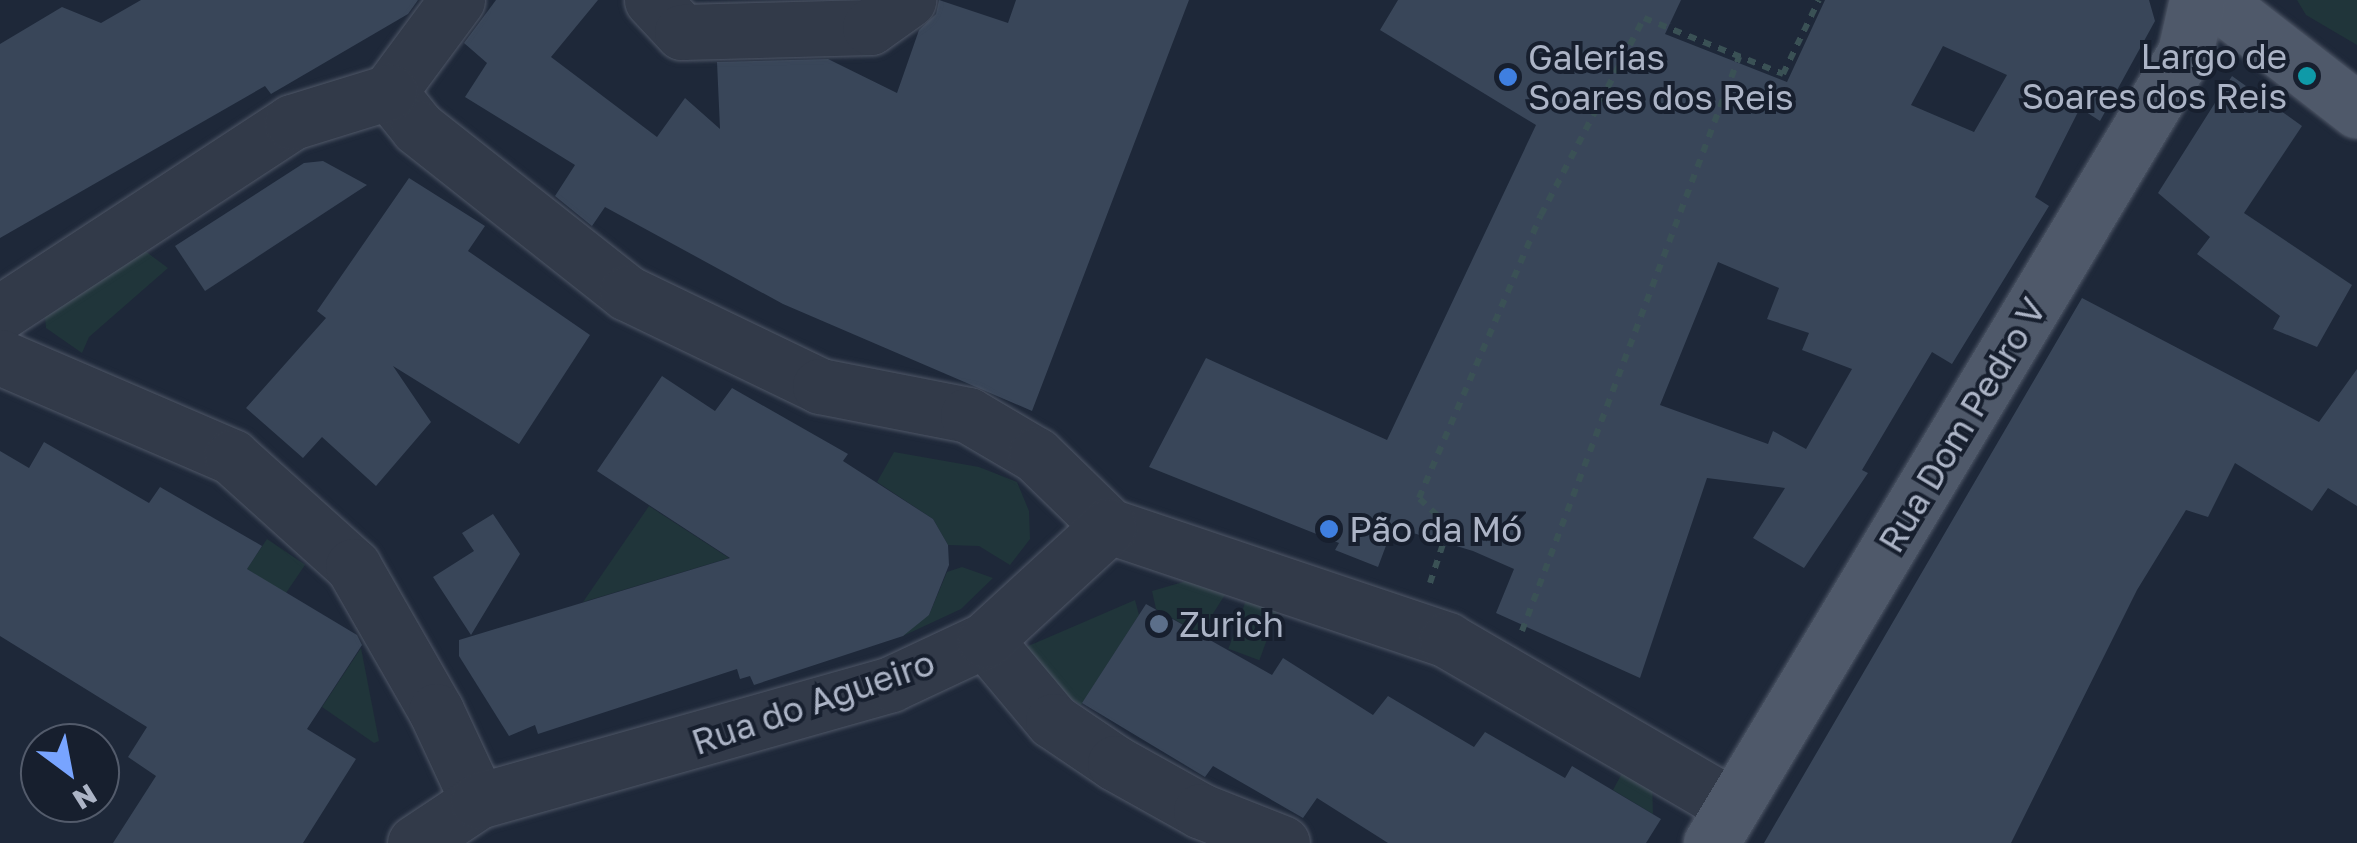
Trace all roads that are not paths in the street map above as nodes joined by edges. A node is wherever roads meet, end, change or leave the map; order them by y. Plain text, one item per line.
1 (457, 0) edge
2 (652, 0) edge
3 (908, 0) edge
4 (2198, 0) edge
5 (2215, 0) edge
6 (389, 92) junction
7 (2357, 110) edge
8 (0, 312) edge
9 (0, 358) edge
10 (1110, 526) junction
11 (986, 640) junction
12 (478, 801) junction
13 (1721, 825) edge
14 (416, 843) edge
15 (1282, 843) edge

1 - 6 street
2 - 3 street
4 - 13 main road, Rua Dom Pedro V
5 - 7 main road
6 - 8 street
6 - 10 street
9 - 12 street
10 - 11 street, Rua do Agueiro
10 - 13 street
11 - 12 street, Rua do Agueiro
11 - 15 street
12 - 14 street, Rua do Agueiro

